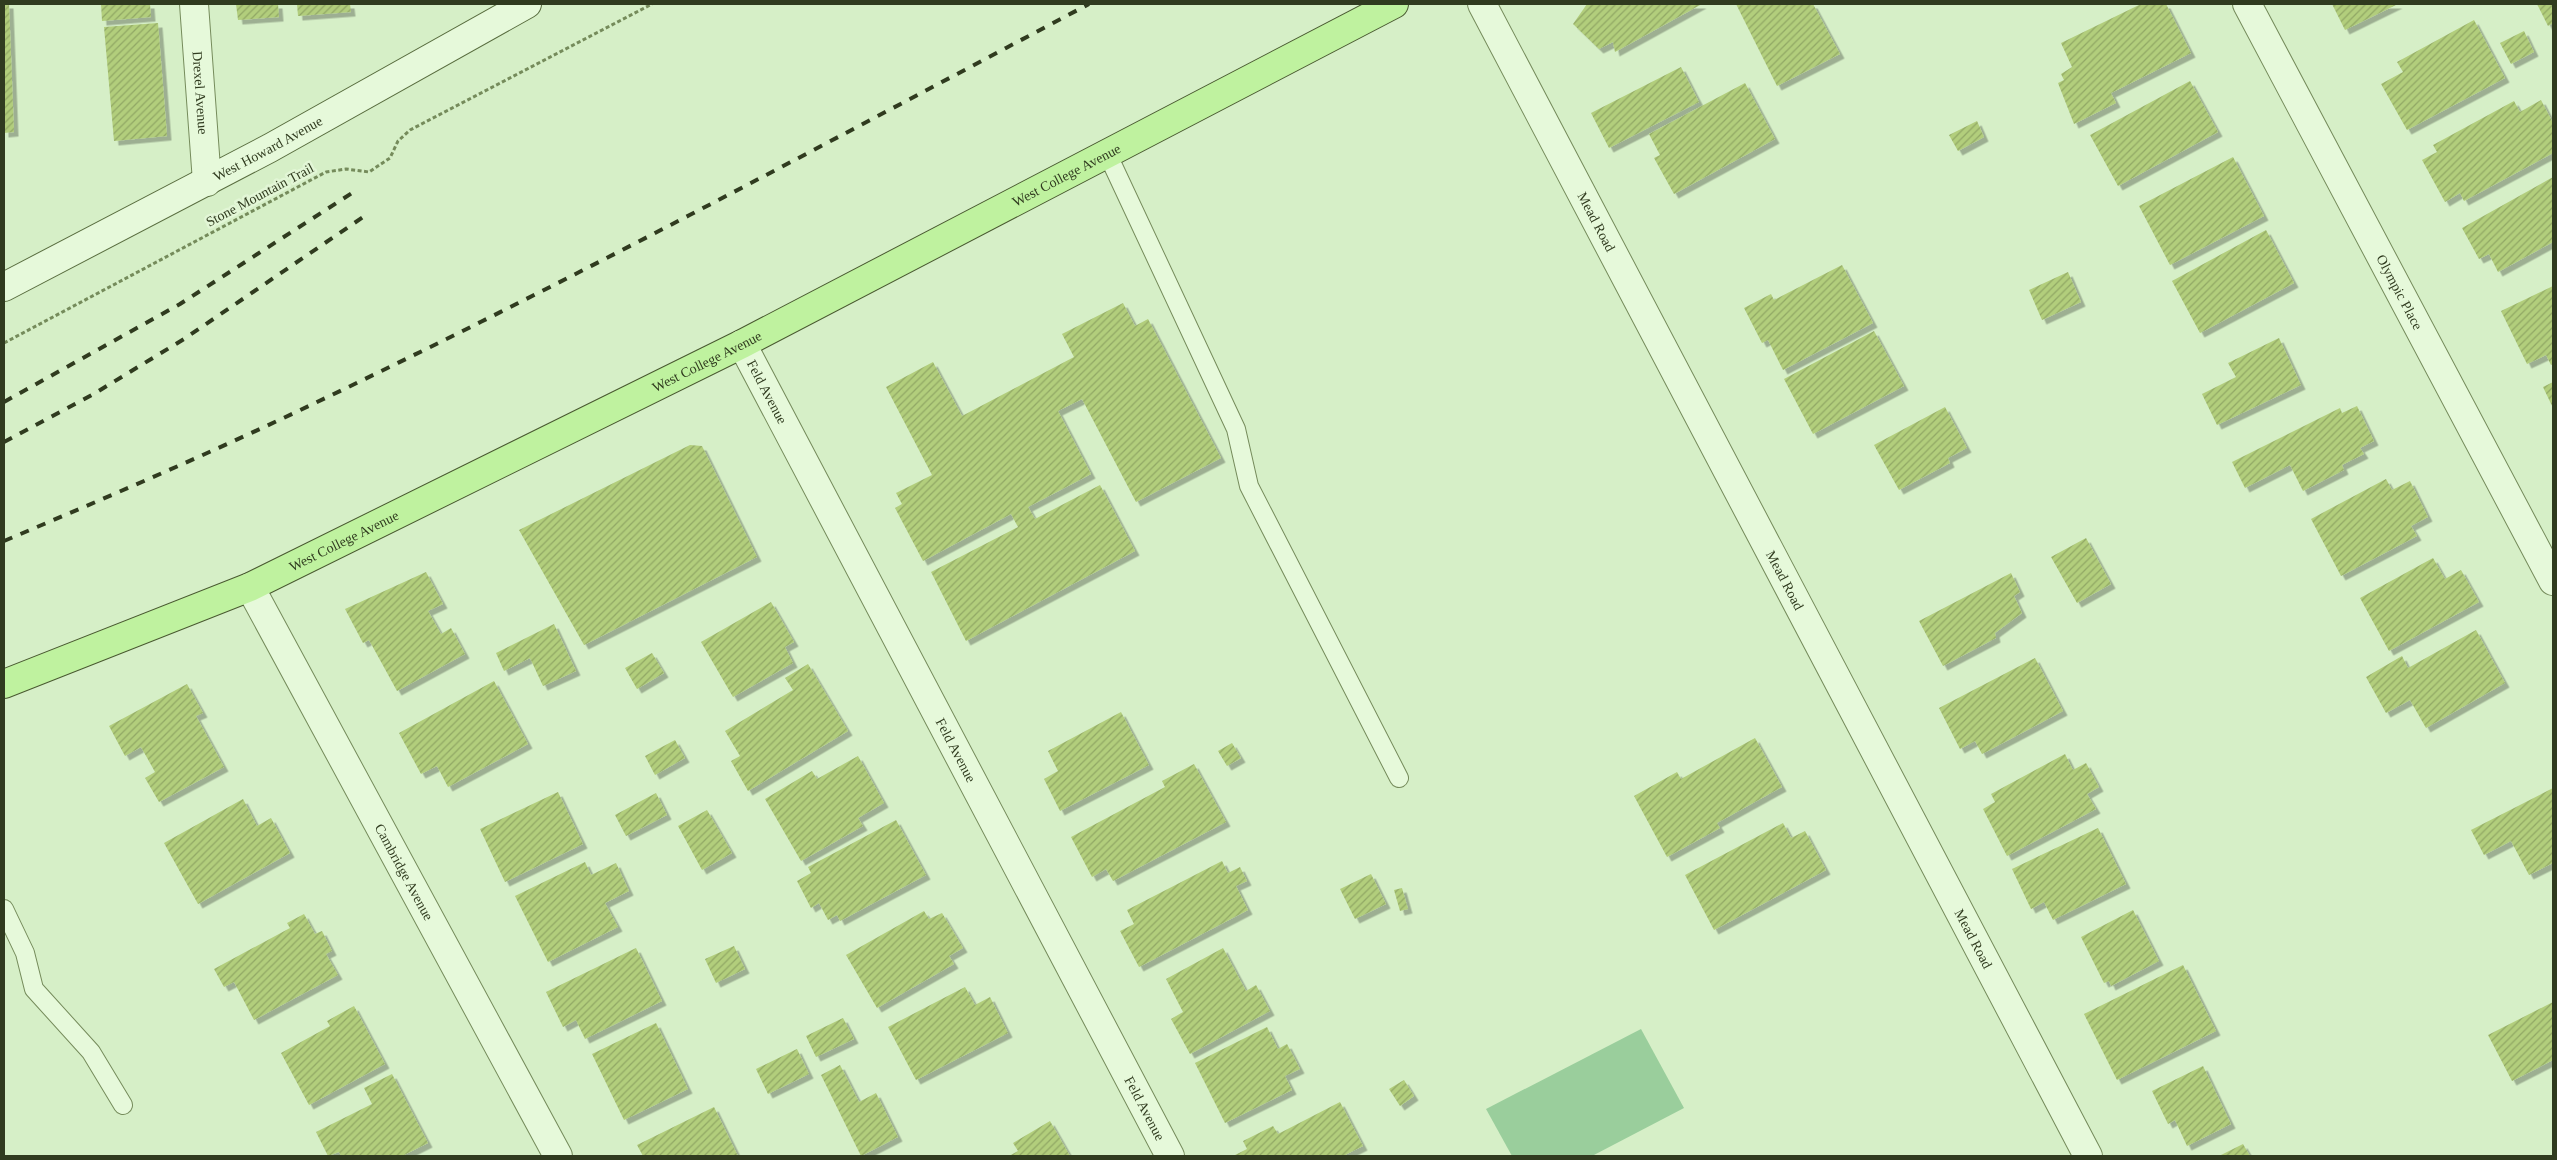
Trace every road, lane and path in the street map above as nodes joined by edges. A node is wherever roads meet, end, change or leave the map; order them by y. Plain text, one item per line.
1 (194, 4) edge
2 (528, 4) edge
3 (652, 4) edge
4 (1394, 4) edge
5 (1482, 4) edge
6 (2247, 4) edge
7 (1107, 153) junction
8 (207, 182) junction
9 (4, 287) edge
10 (4, 343) edge
11 (742, 344) junction
12 (2553, 582) edge
13 (250, 587) junction
14 (4, 684) edge
15 (1399, 778) dead end
16 (4, 909) edge
17 (123, 1105) dead end
18 (558, 1156) edge
19 (1170, 1156) edge
20 (2088, 1156) edge

1 - 8 street, Drexel Avenue
2 - 8 street, West Howard Avenue
3 - 10 path, Stone Mountain Trail
4 - 7 main road, West College Avenue
5 - 20 street, Mead Road
6 - 12 street, Olympic Place
7 - 11 main road, West College Avenue
7 - 15 lane
8 - 9 street, West Howard Avenue
11 - 13 main road, West College Avenue
11 - 19 street, Feld Avenue
13 - 14 main road, West College Avenue
13 - 18 street, Cambridge Avenue
16 - 17 lane

